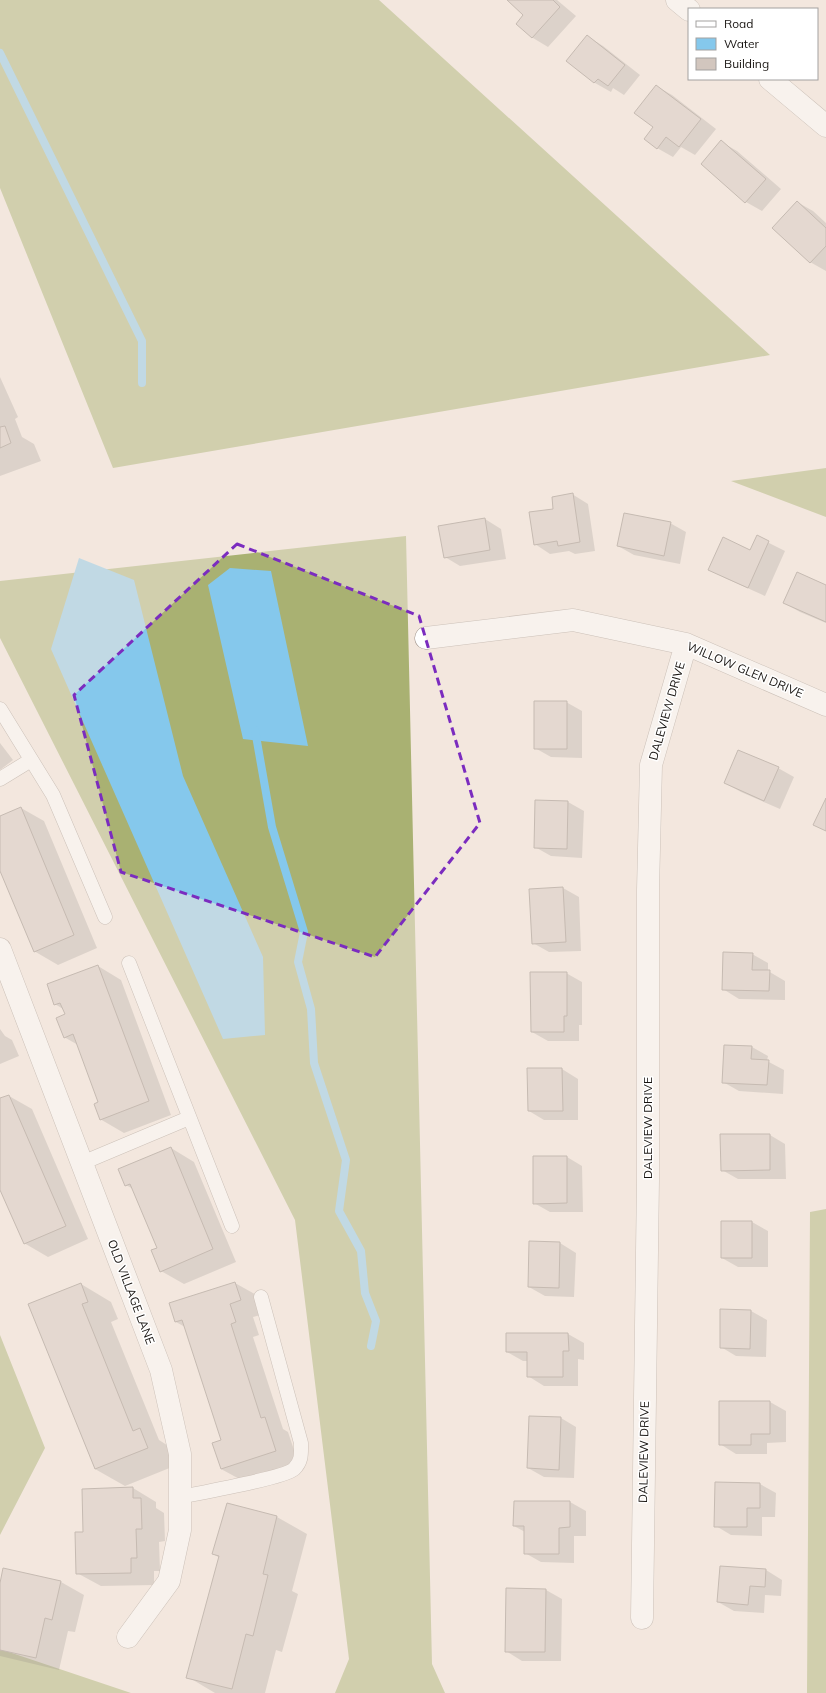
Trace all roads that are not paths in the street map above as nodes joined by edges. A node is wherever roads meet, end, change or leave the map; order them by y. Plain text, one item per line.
1 (677, 0) edge
2 (688, 9) edge
3 (771, 80) edge
4 (826, 126) edge
5 (426, 638) dead end
6 (686, 644) junction
7 (826, 705) edge
8 (0, 709) edge
9 (31, 760) junction
10 (0, 779) edge
11 (105, 918) dead end
12 (0, 949) edge
13 (129, 963) dead end
14 (189, 1118) junction
15 (82, 1163) junction
16 (232, 1226) dead end
17 (261, 1297) dead end
18 (180, 1497) junction
19 (642, 1618) dead end
20 (128, 1637) dead end

1 - 2 street
3 - 4 street
5 - 6 street, WILLOW GLEN DRIVE
6 - 7 street, WILLOW GLEN DRIVE
6 - 19 street, DALEVIEW DRIVE
8 - 9 lane
9 - 10 lane
9 - 11 lane
12 - 15 street, OLD VILLAGE LANE
13 - 14 lane
14 - 15 lane
14 - 16 lane
15 - 18 street, OLD VILLAGE LANE
17 - 18 lane
18 - 20 street, OLD VILLAGE LANE

